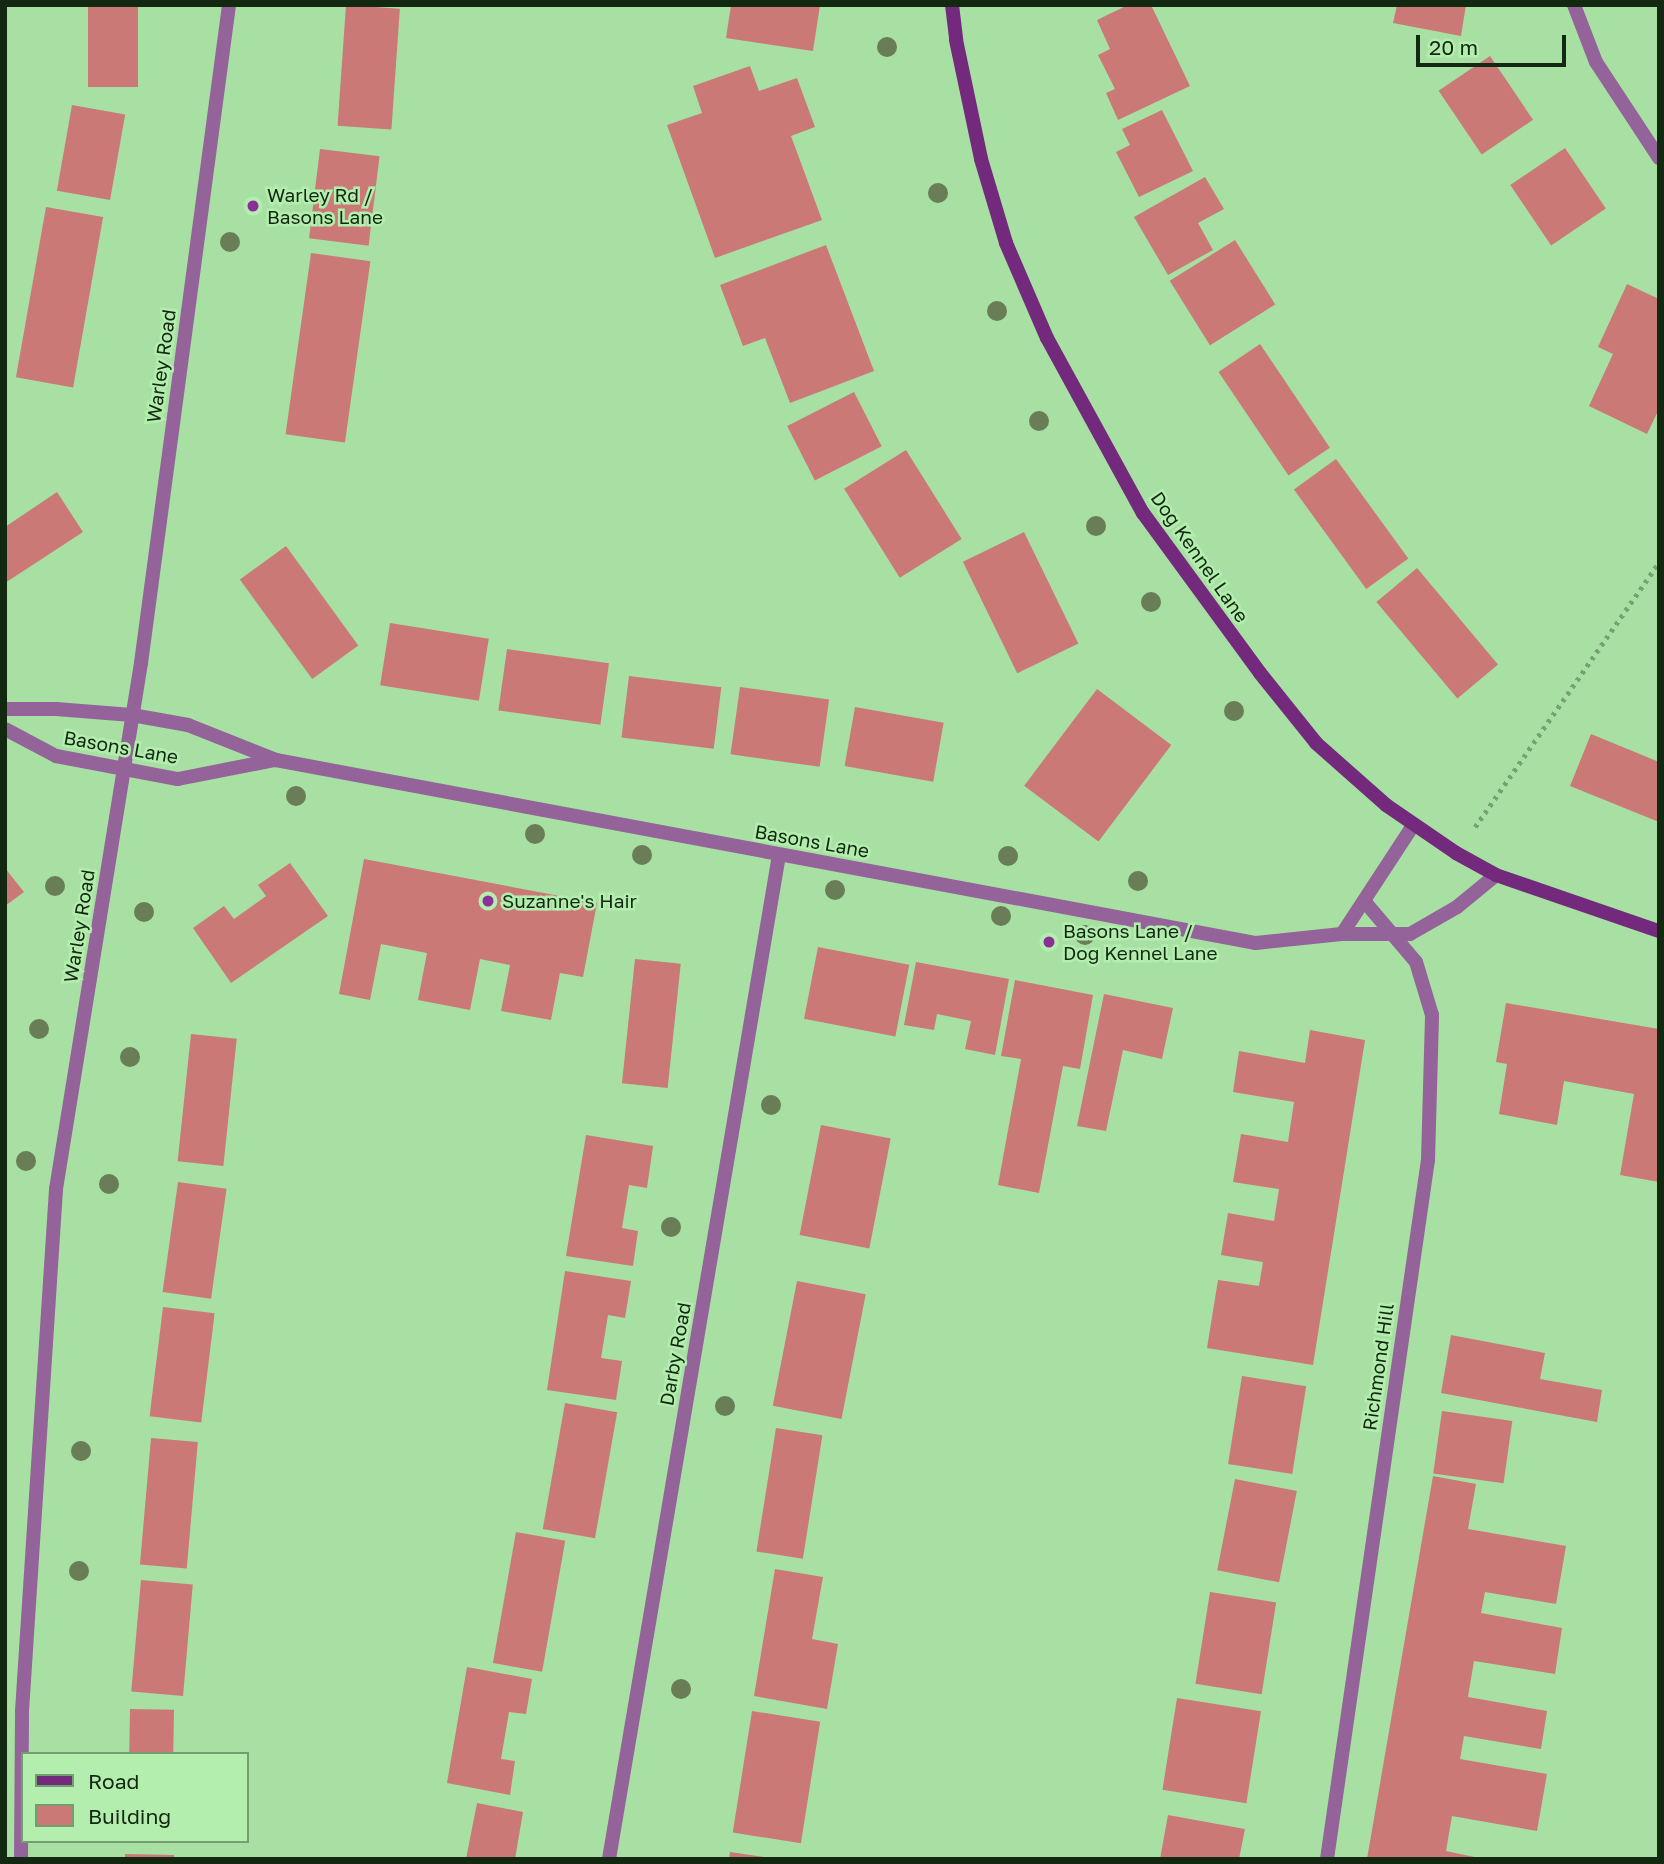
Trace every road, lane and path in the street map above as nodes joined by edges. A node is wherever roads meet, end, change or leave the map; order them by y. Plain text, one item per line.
1 (229, 5) edge
2 (952, 5) edge
3 (1574, 5) edge
4 (1659, 158) edge
5 (1659, 562) edge
6 (5, 709) edge
7 (132, 715) junction
8 (5, 729) edge
9 (276, 760) junction
10 (123, 769) junction
11 (1414, 824) junction
12 (1456, 853) junction
13 (779, 855) junction
14 (1496, 875) junction
15 (1364, 901) junction
16 (1659, 931) edge
17 (1342, 934) junction
18 (1393, 934) junction
19 (22, 1752) edge
20 (609, 1859) edge
21 (1327, 1859) edge

1 - 7 street, Warley Road
2 - 11 main road, Dog Kennel Lane
3 - 4 street
5 - 12 path
6 - 7 street, Basons Lane
7 - 9 street, Basons Lane
7 - 10 street, Warley Road
8 - 10 street, Basons Lane
9 - 10 street, Basons Lane
9 - 13 street, Basons Lane
10 - 19 street, Warley Road
11 - 12 main road, Dog Kennel Lane
11 - 15 street
12 - 14 main road, Dog Kennel Lane
13 - 17 street, Basons Lane
13 - 20 street, Darby Road
14 - 16 main road, Dog Kennel Lane
14 - 18 street, Basons Lane
15 - 17 street
15 - 18 street, Richmond Hill
17 - 18 street, Basons Lane
18 - 21 street, Richmond Hill

